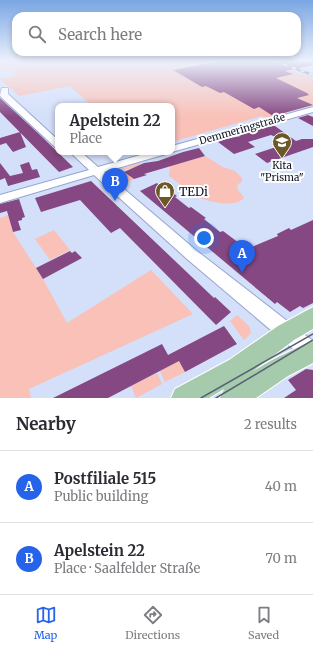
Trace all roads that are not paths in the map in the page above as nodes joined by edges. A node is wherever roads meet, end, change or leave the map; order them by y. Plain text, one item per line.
1 (2, 89) edge
2 (313, 109) edge
3 (55, 133) edge
4 (55, 142) edge
5 (175, 148) edge
6 (68, 155) edge
7 (78, 155) edge
8 (152, 155) edge
9 (96, 171) junction
10 (0, 199) edge
11 (313, 317) edge
12 (286, 333) junction
13 (313, 352) edge
14 (184, 398) edge
15 (233, 398) edge

1 - 3 street
1 - 4 street
2 - 5 street, Demmeringstraße
6 - 9 street
7 - 9 street
8 - 9 street
9 - 10 street
9 - 12 street
11 - 12 main road
12 - 13 street
12 - 14 main road
13 - 15 main road

